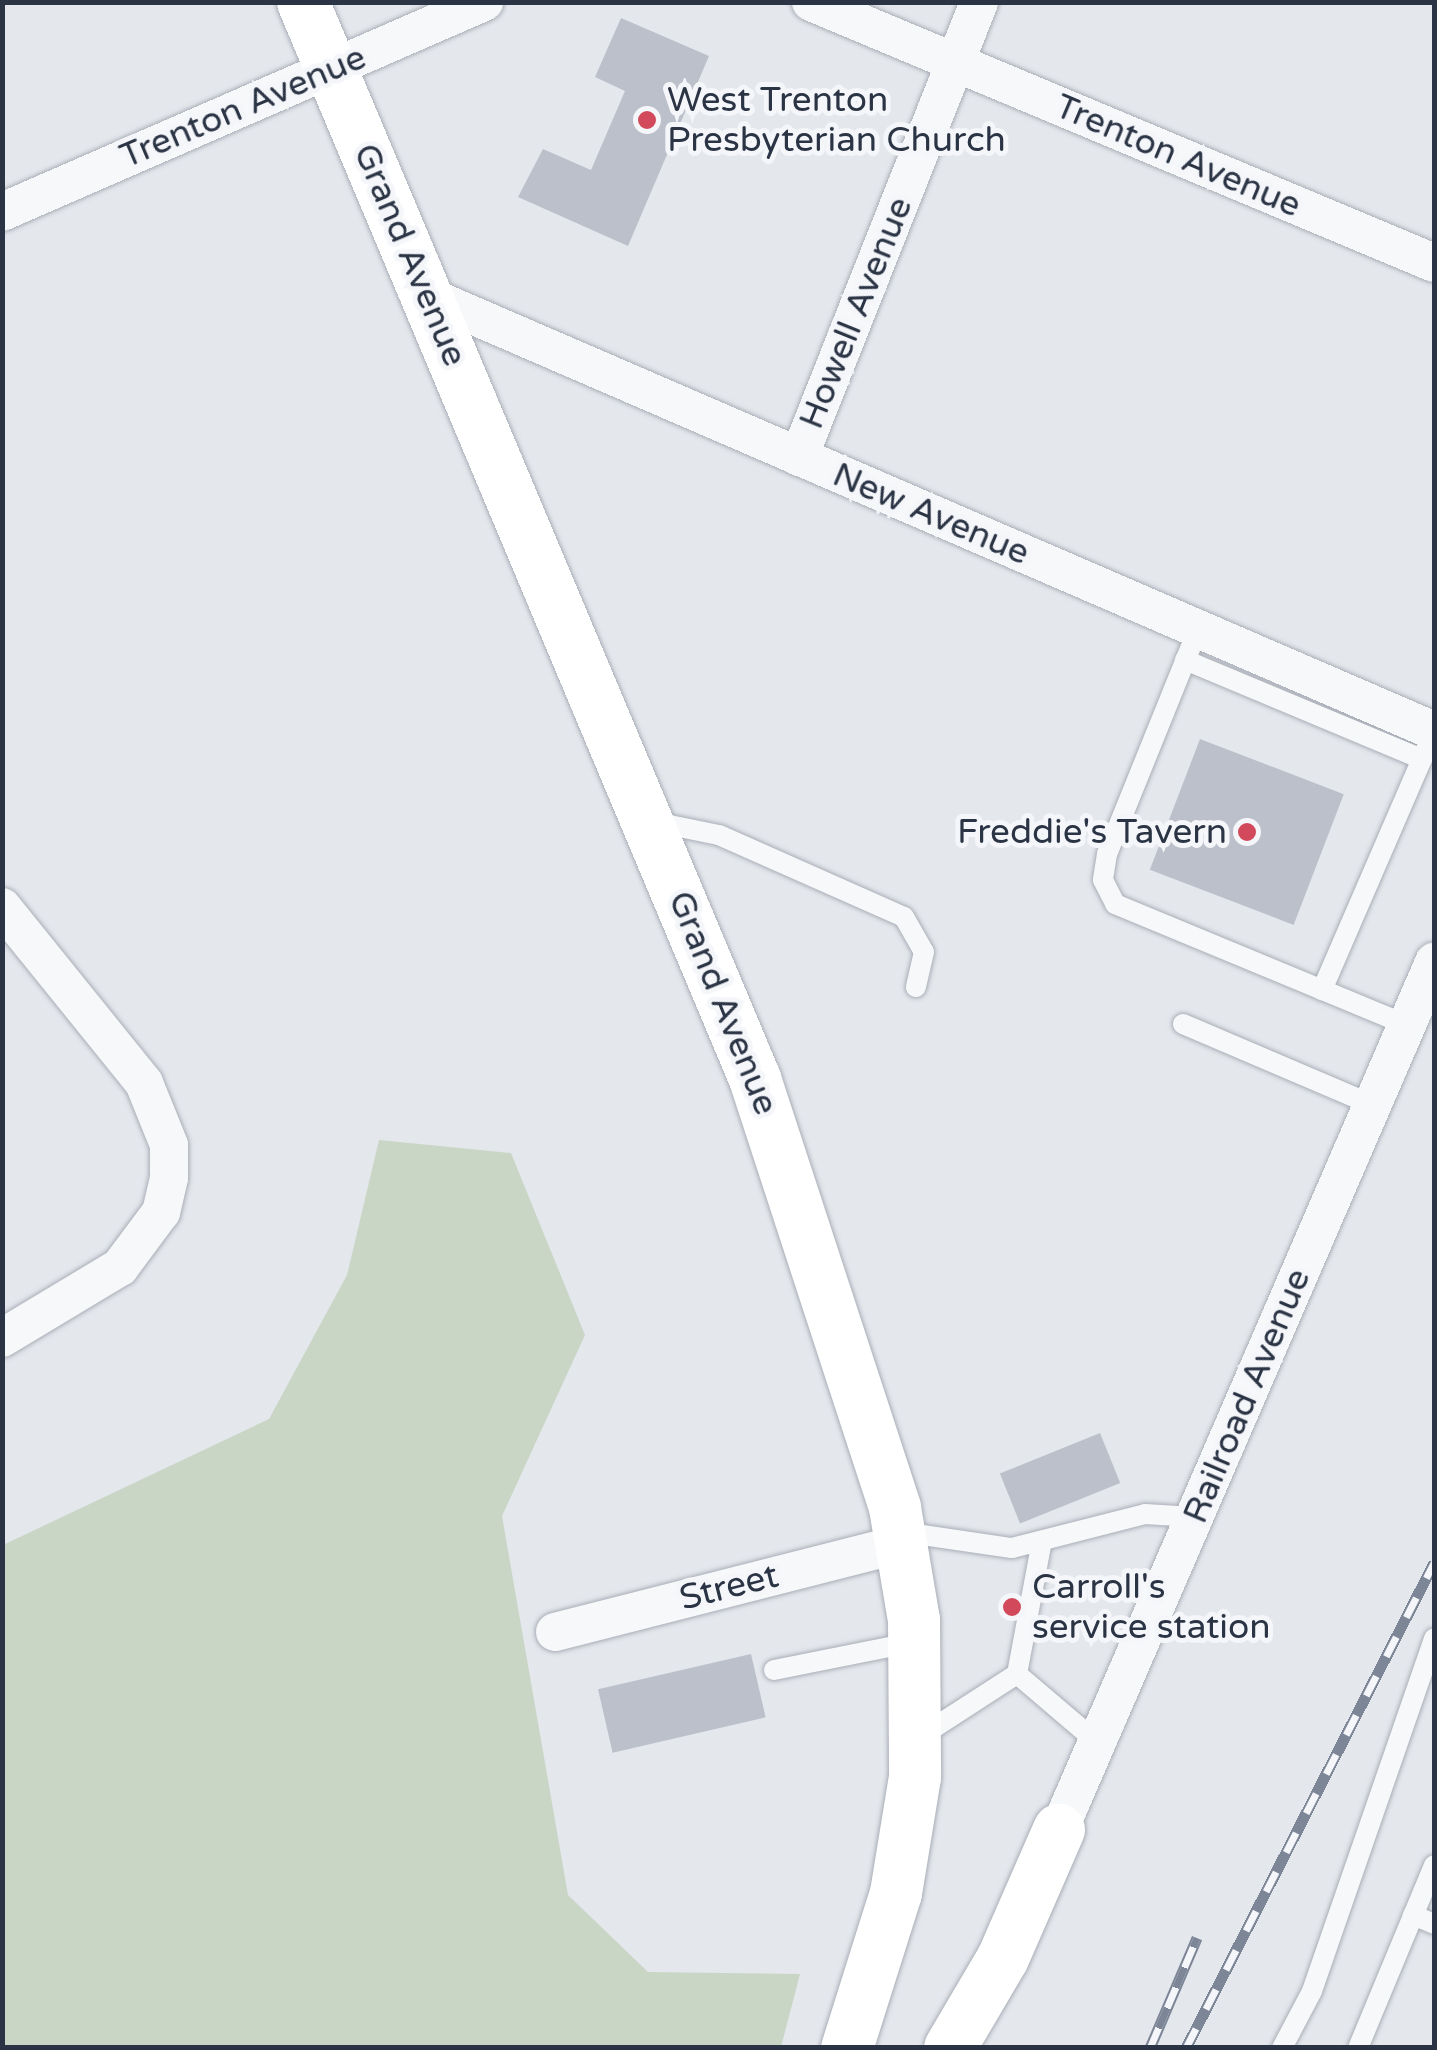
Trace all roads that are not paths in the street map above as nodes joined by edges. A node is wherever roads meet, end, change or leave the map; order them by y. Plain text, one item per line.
1 (303, 2) edge
2 (484, 2) edge
3 (810, 2) edge
4 (979, 2) edge
5 (955, 63) junction
6 (331, 68) junction
7 (2, 212) edge
8 (1434, 263) edge
9 (428, 296) junction
10 (799, 456) junction
11 (1192, 644) junction
12 (1430, 740) edge
13 (648, 820) junction
14 (2, 907) edge
15 (1434, 962) edge
16 (916, 987) dead end
17 (1322, 990) junction
18 (1184, 1024) dead end
19 (1407, 1025) junction
20 (1373, 1105) junction
21 (3, 1338) edge
22 (1194, 1517) junction
23 (902, 1537) junction
24 (1042, 1541) junction
25 (555, 1632) dead end
26 (1434, 1638) edge
27 (916, 1642) junction
28 (774, 1670) dead end
29 (1017, 1674) junction
30 (916, 1739) junction
31 (1097, 1742) junction
32 (1059, 1830) joint
33 (1434, 1865) edge
34 (1413, 1915) junction
35 (1434, 1924) edge
36 (846, 2048) edge
37 (950, 2048) edge
38 (1282, 2048) edge
39 (1358, 2048) edge

1 - 6 main road, Grand Avenue
2 - 6 street, Trenton Avenue
3 - 5 street, Trenton Avenue
4 - 5 street, Howell Avenue
5 - 8 street, Trenton Avenue
5 - 10 street, Howell Avenue
6 - 7 street, Trenton Avenue
6 - 9 main road, Grand Avenue
9 - 10 street, New Avenue
9 - 13 main road, Grand Avenue
10 - 11 street, New Avenue
11 - 12 street, New Avenue
11 - 17 lane
12 - 17 lane
13 - 16 lane
13 - 23 main road, Grand Avenue
14 - 21 street
15 - 19 street, Railroad Avenue
17 - 19 lane
18 - 20 lane
19 - 20 street, Railroad Avenue
20 - 22 street, Railroad Avenue
22 - 24 lane
22 - 31 street, Railroad Avenue
23 - 24 lane
23 - 25 street, Street
23 - 27 main road, Grand Avenue
24 - 29 lane
26 - 38 lane
27 - 28 lane
27 - 30 main road, Grand Avenue
29 - 30 lane
29 - 31 lane
30 - 36 main road, Grand Avenue
31 - 32 street, Railroad Avenue
32 - 37 main road
33 - 34 lane
34 - 35 lane
34 - 39 lane

